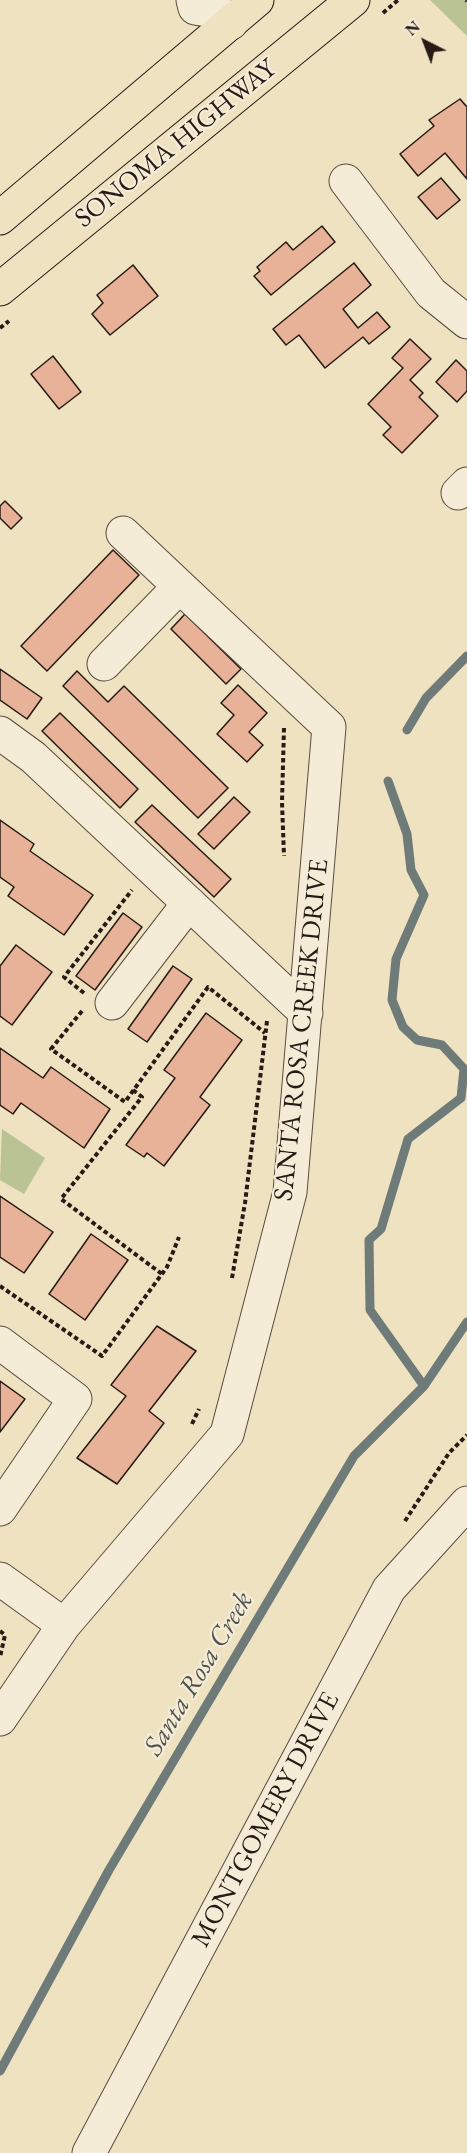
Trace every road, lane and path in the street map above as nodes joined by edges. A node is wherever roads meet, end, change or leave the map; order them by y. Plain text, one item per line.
1 (257, 0) edge
2 (353, 0) edge
3 (215, 9) edge
4 (346, 181) dead end
5 (0, 218) edge
6 (0, 289) edge
7 (467, 322) edge
8 (123, 533) dead end
9 (179, 587) junction
10 (104, 664) dead end
11 (294, 693) junction
12 (0, 733) edge
13 (284, 858) dead end
14 (189, 903) junction
15 (272, 981) junction
16 (112, 1003) dead end
17 (306, 1013) junction
18 (133, 1090) dead end
19 (178, 1237) dead end
20 (162, 1274) junction
21 (0, 1286) edge
22 (231, 1287) dead end
23 (0, 1342) edge
24 (202, 1402) dead end
25 (187, 1434) dead end
26 (467, 1503) edge
27 (0, 1509) edge
28 (0, 1580) edge
29 (64, 1625) junction
30 (0, 1631) edge
31 (0, 1658) edge
32 (0, 1719) edge
33 (89, 2153) edge

1 - 3 main road, SONOMA HIGHWAY
2 - 6 main road, SONOMA HIGHWAY
3 - 5 main road, SONOMA HIGHWAY
4 - 7 street
8 - 9 street
9 - 10 street
9 - 11 street
11 - 13 path
11 - 17 street, SANTA ROSA CREEK DRIVE
12 - 14 street
14 - 15 street
14 - 16 street
15 - 17 street
15 - 22 path
17 - 29 street, SANTA ROSA CREEK DRIVE
18 - 20 path
19 - 20 path
20 - 21 path
23 - 27 street
24 - 25 path
26 - 33 street, MONTGOMERY DRIVE
28 - 29 street
29 - 32 street, SANTA ROSA CREEK DRIVE
30 - 31 path

